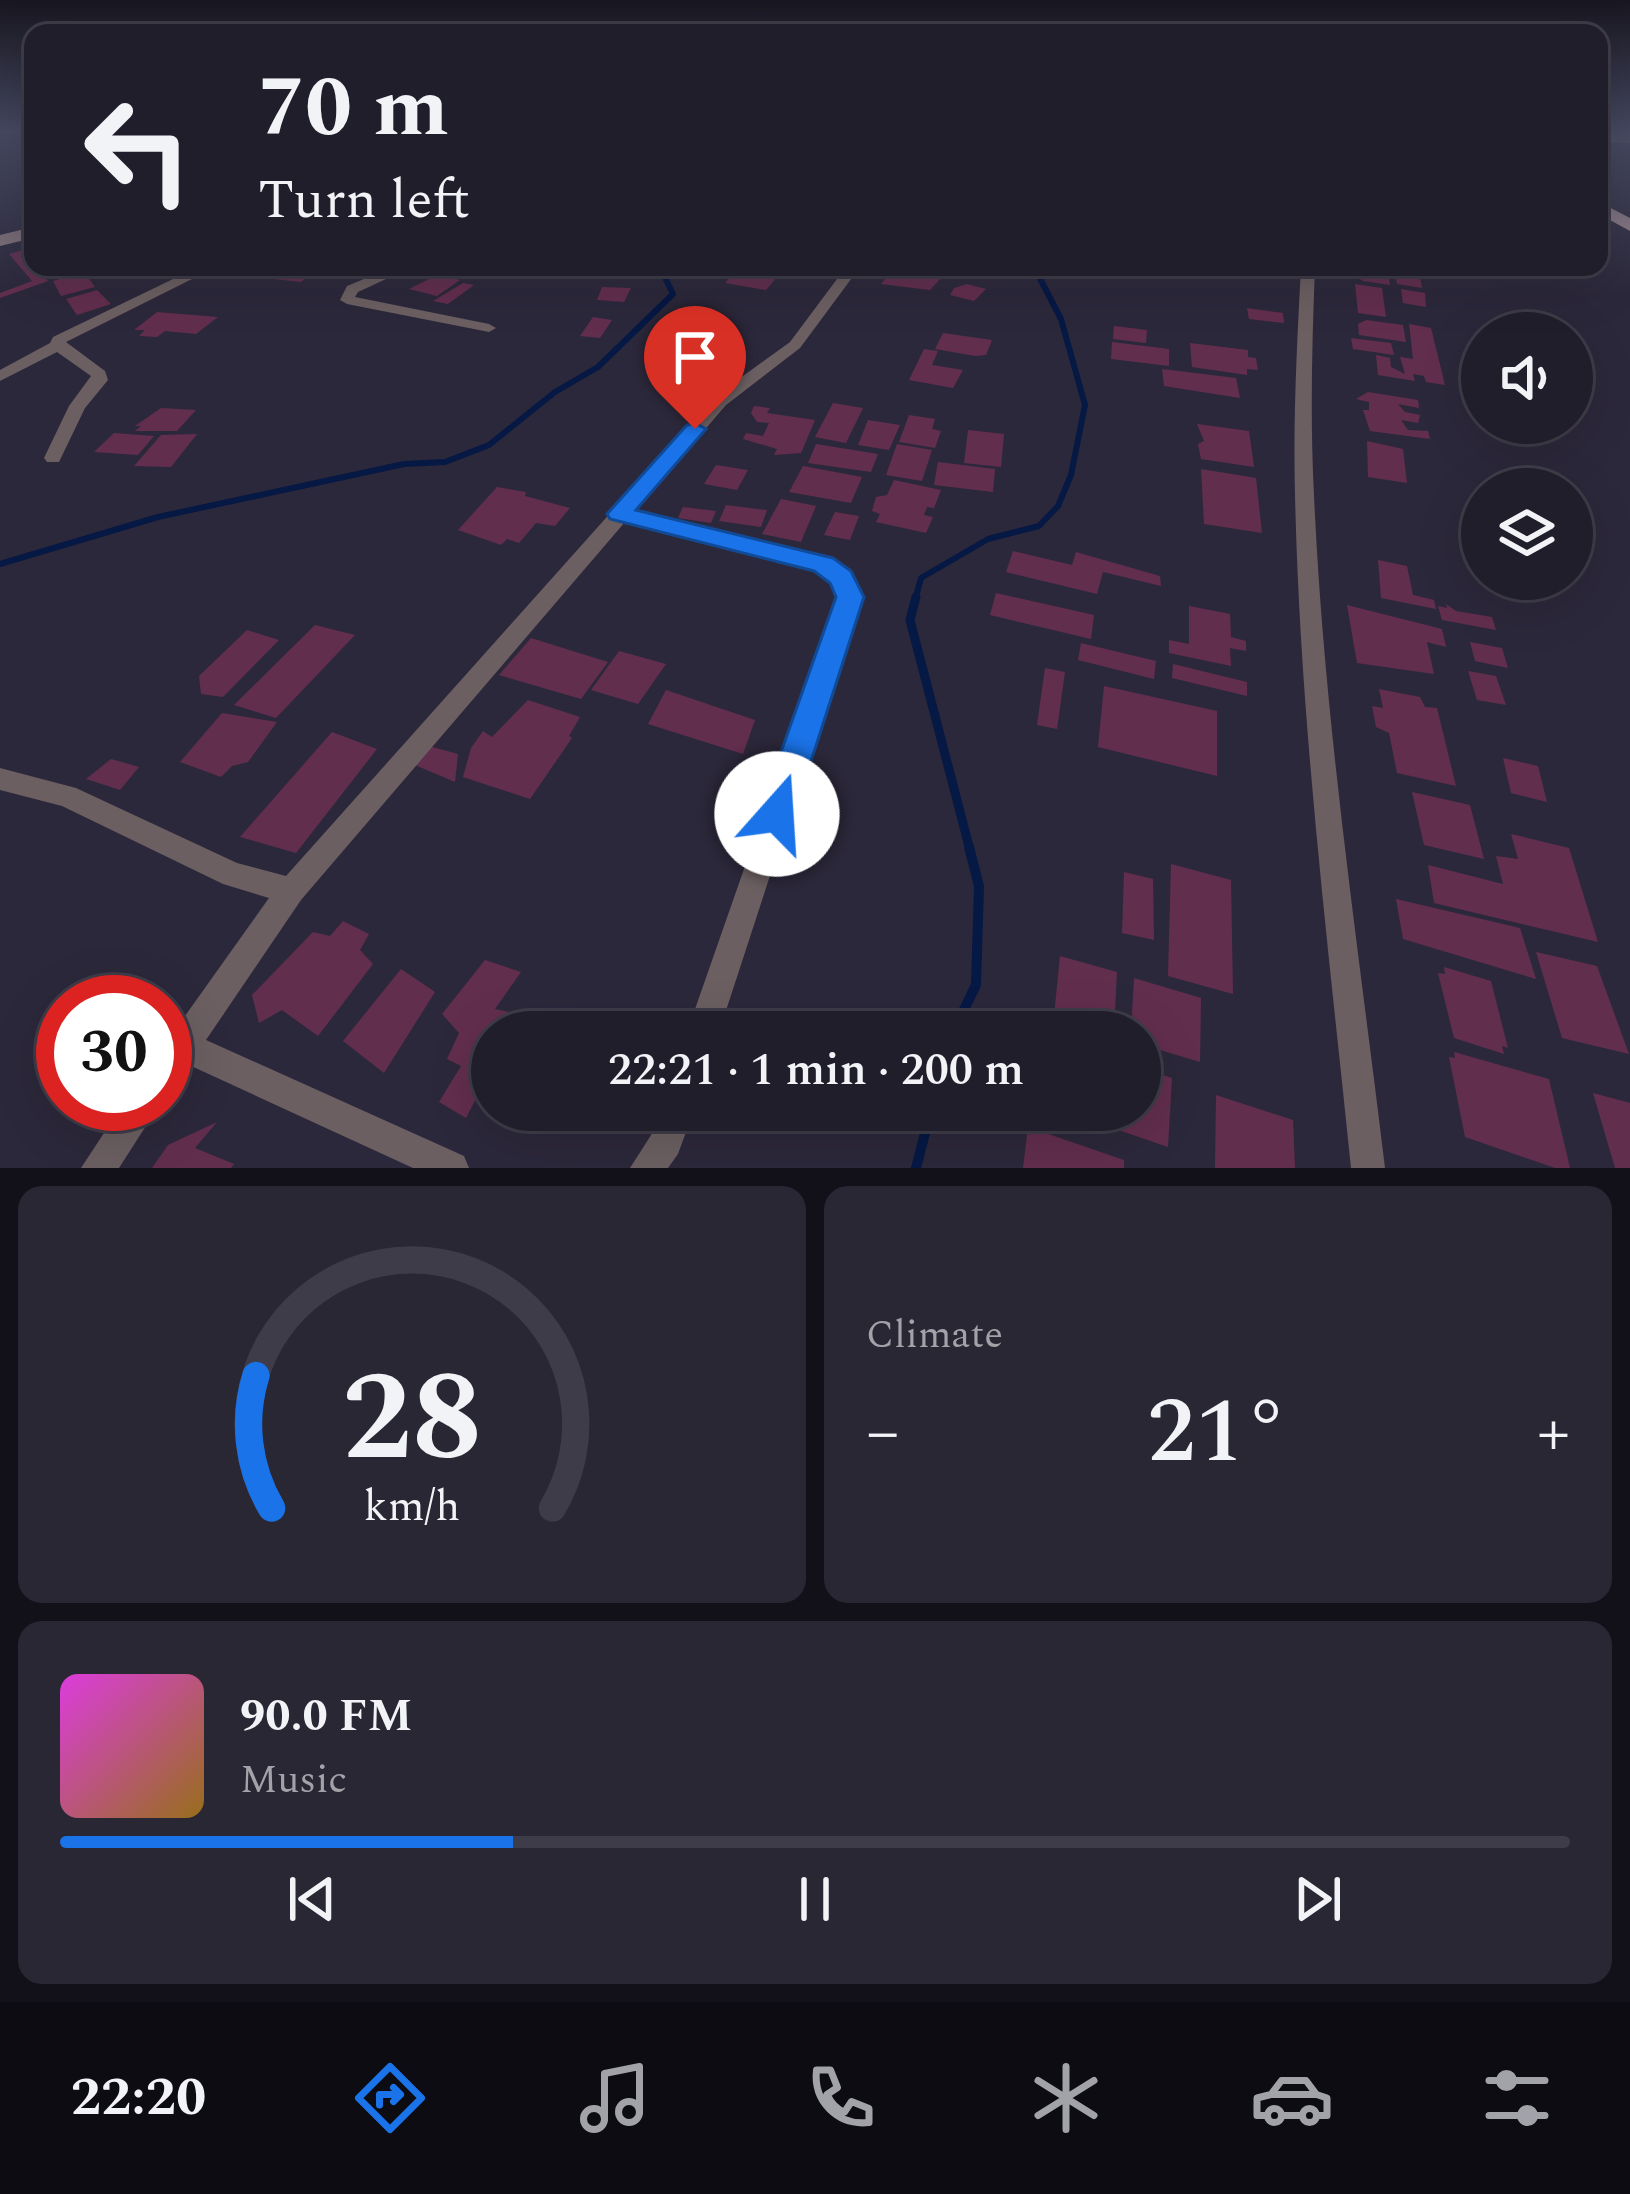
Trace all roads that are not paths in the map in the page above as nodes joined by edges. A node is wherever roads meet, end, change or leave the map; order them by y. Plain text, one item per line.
1 (190, 276) edge
2 (383, 276) edge
3 (847, 276) edge
4 (1303, 276) edge
5 (489, 328) dead end
6 (58, 345) junction
7 (0, 376) edge
8 (53, 458) dead end
9 (619, 514) junction
10 (0, 779) edge
11 (290, 891) junction
12 (710, 1011) edge
13 (192, 1033) edge
14 (192, 1066) edge
15 (124, 1131) edge
16 (670, 1131) edge
17 (98, 1168) edge
18 (452, 1168) edge
19 (647, 1168) edge
20 (1368, 1168) edge

1 - 6 street
2 - 5 street
3 - 9 street
4 - 20 street
6 - 7 street
6 - 8 street
9 - 11 street
9 - 12 street
10 - 11 street
11 - 13 street
14 - 18 street
15 - 17 street
16 - 19 street

